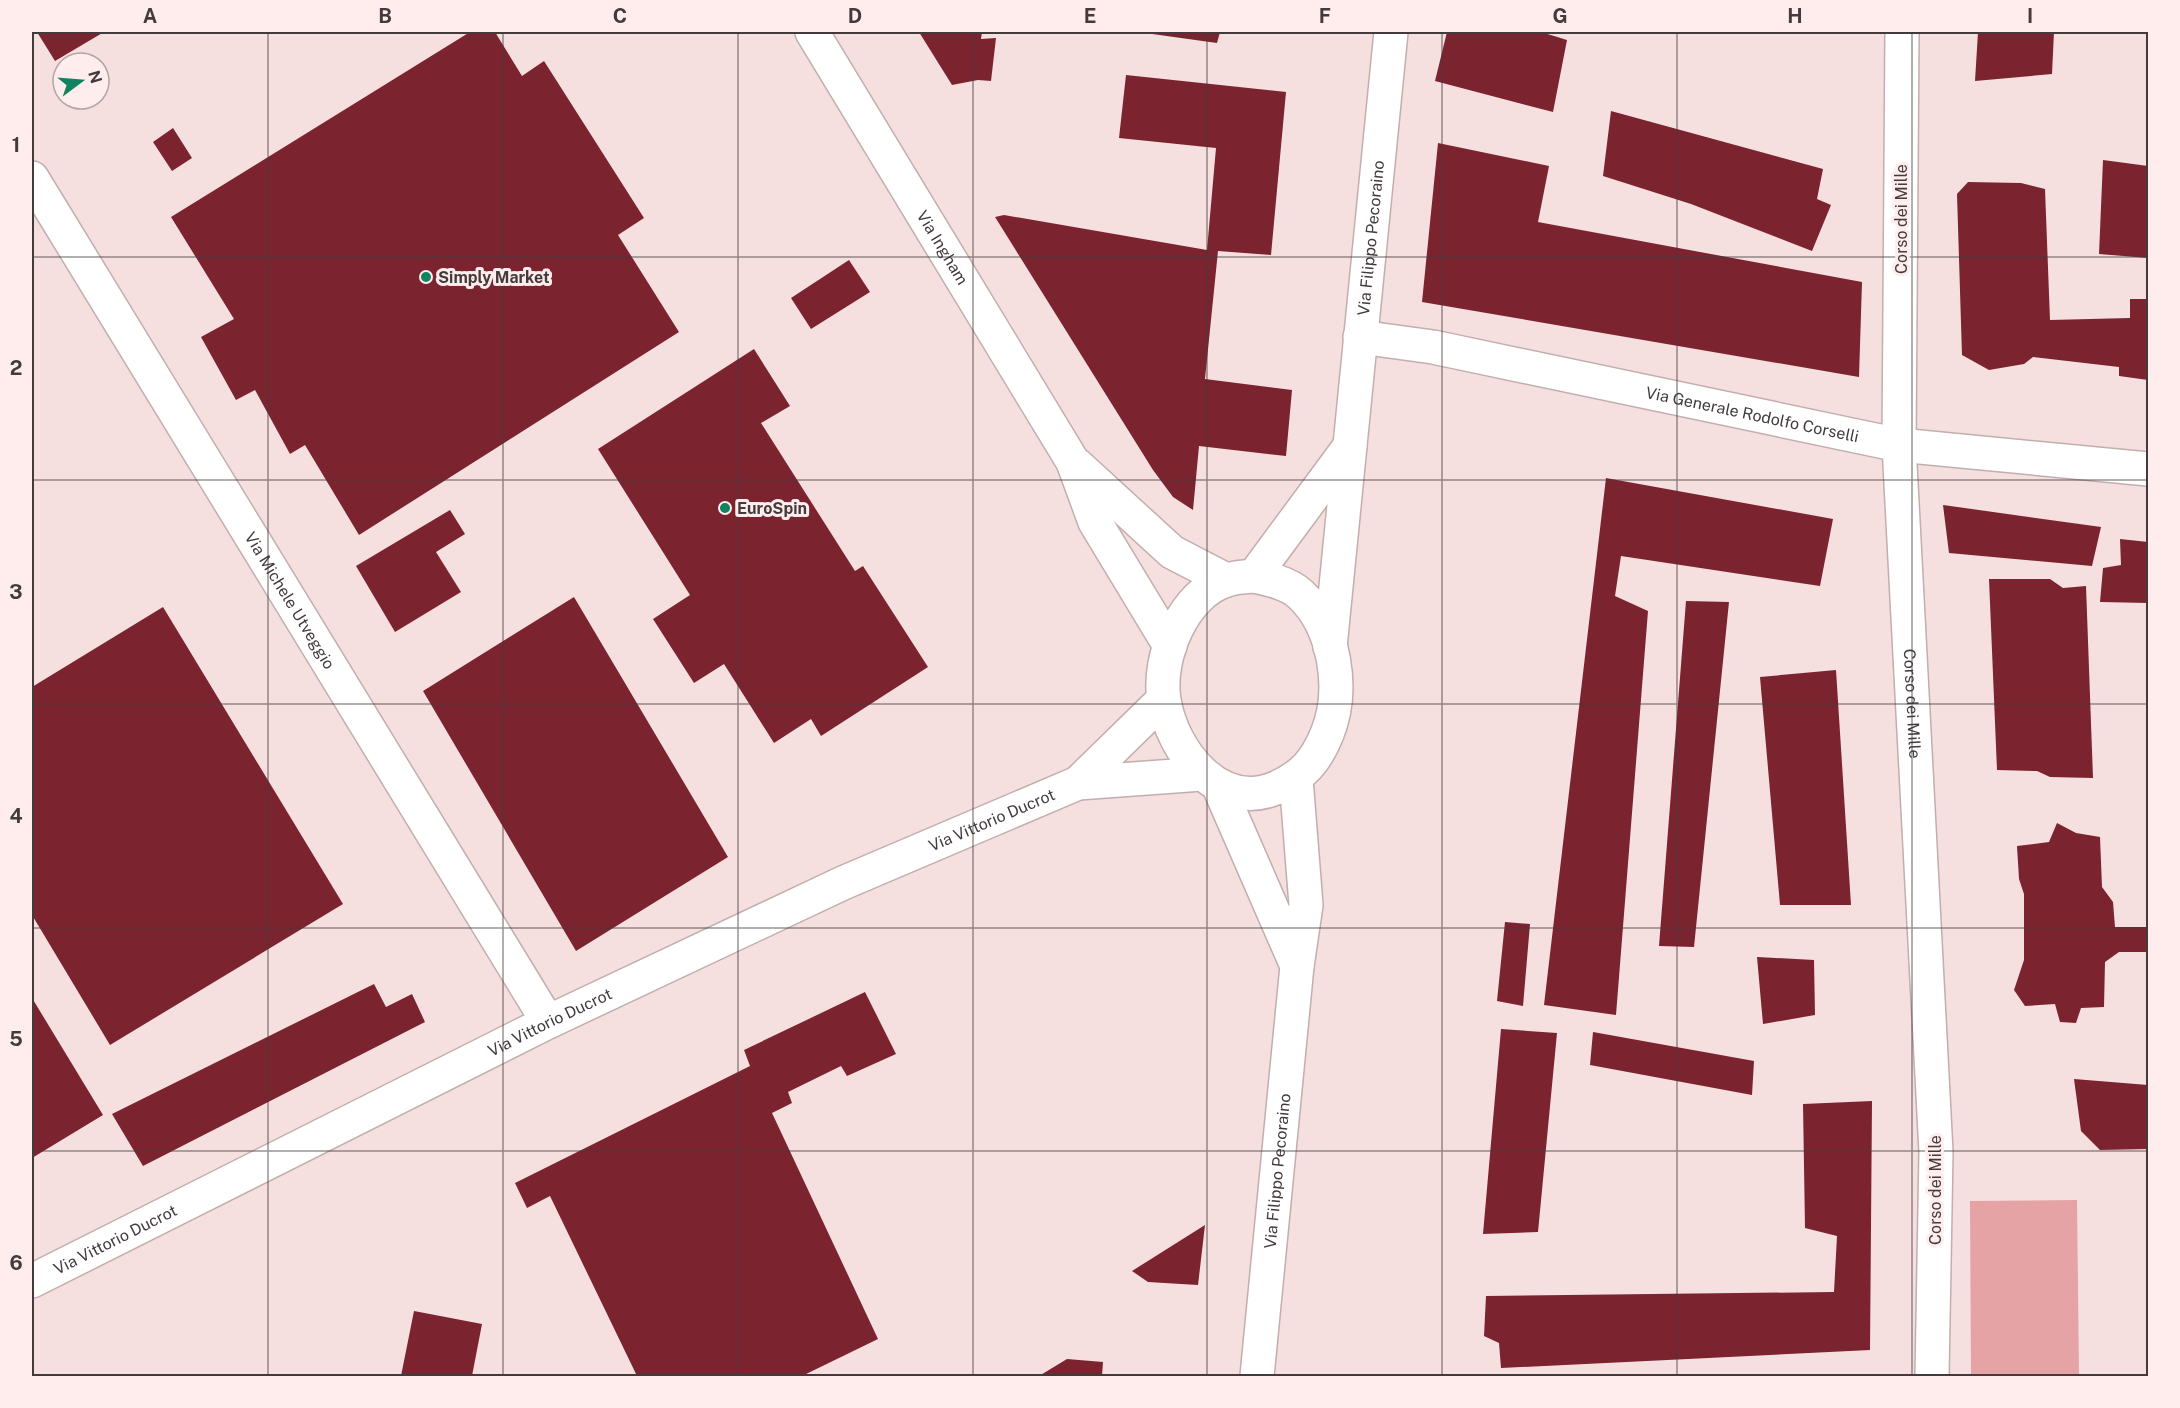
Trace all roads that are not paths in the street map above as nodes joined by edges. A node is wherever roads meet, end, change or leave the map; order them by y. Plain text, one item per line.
1 (812, 32) edge
2 (1391, 32) edge
3 (1902, 32) edge
4 (32, 178) edge
5 (1360, 337) junction
6 (1351, 445) junction
7 (1899, 445) junction
8 (1073, 462) junction
9 (2148, 469) edge
10 (1240, 578) junction
11 (1170, 646) junction
12 (1330, 647) junction
13 (1164, 700) junction
14 (1296, 779) junction
15 (1210, 780) junction
16 (1078, 783) junction
17 (1297, 966) junction
18 (548, 1022) junction
19 (32, 1281) edge
20 (1257, 1377) edge
21 (1932, 1377) edge

1 - 8 street, Via Ingham
2 - 5 street, Via Filippo Pecoraino
3 - 7 street, Corso dei Mille
4 - 18 street, Via Michele Utveggio
5 - 6 street, Via Filippo Pecoraino
5 - 7 street, Via Generale Rodolfo Corselli
6 - 10 street
6 - 12 street, Via Filippo Pecoraino
7 - 9 street, Via Generale Rodolfo Corselli
7 - 21 street, Corso dei Mille
8 - 10 street
8 - 11 street
10 - 11 street, Via Filippo Pecoraino
10 - 12 street
11 - 13 street, Via Filippo Pecoraino
12 - 14 street
13 - 15 street, Via Filippo Pecoraino
13 - 16 street
14 - 15 street
14 - 17 street, Via Filippo Pecoraino
15 - 16 street
15 - 17 street, Via Filippo Pecoraino
16 - 18 street, Via Vittorio Ducrot
17 - 20 street, Via Filippo Pecoraino
18 - 19 street, Via Vittorio Ducrot

